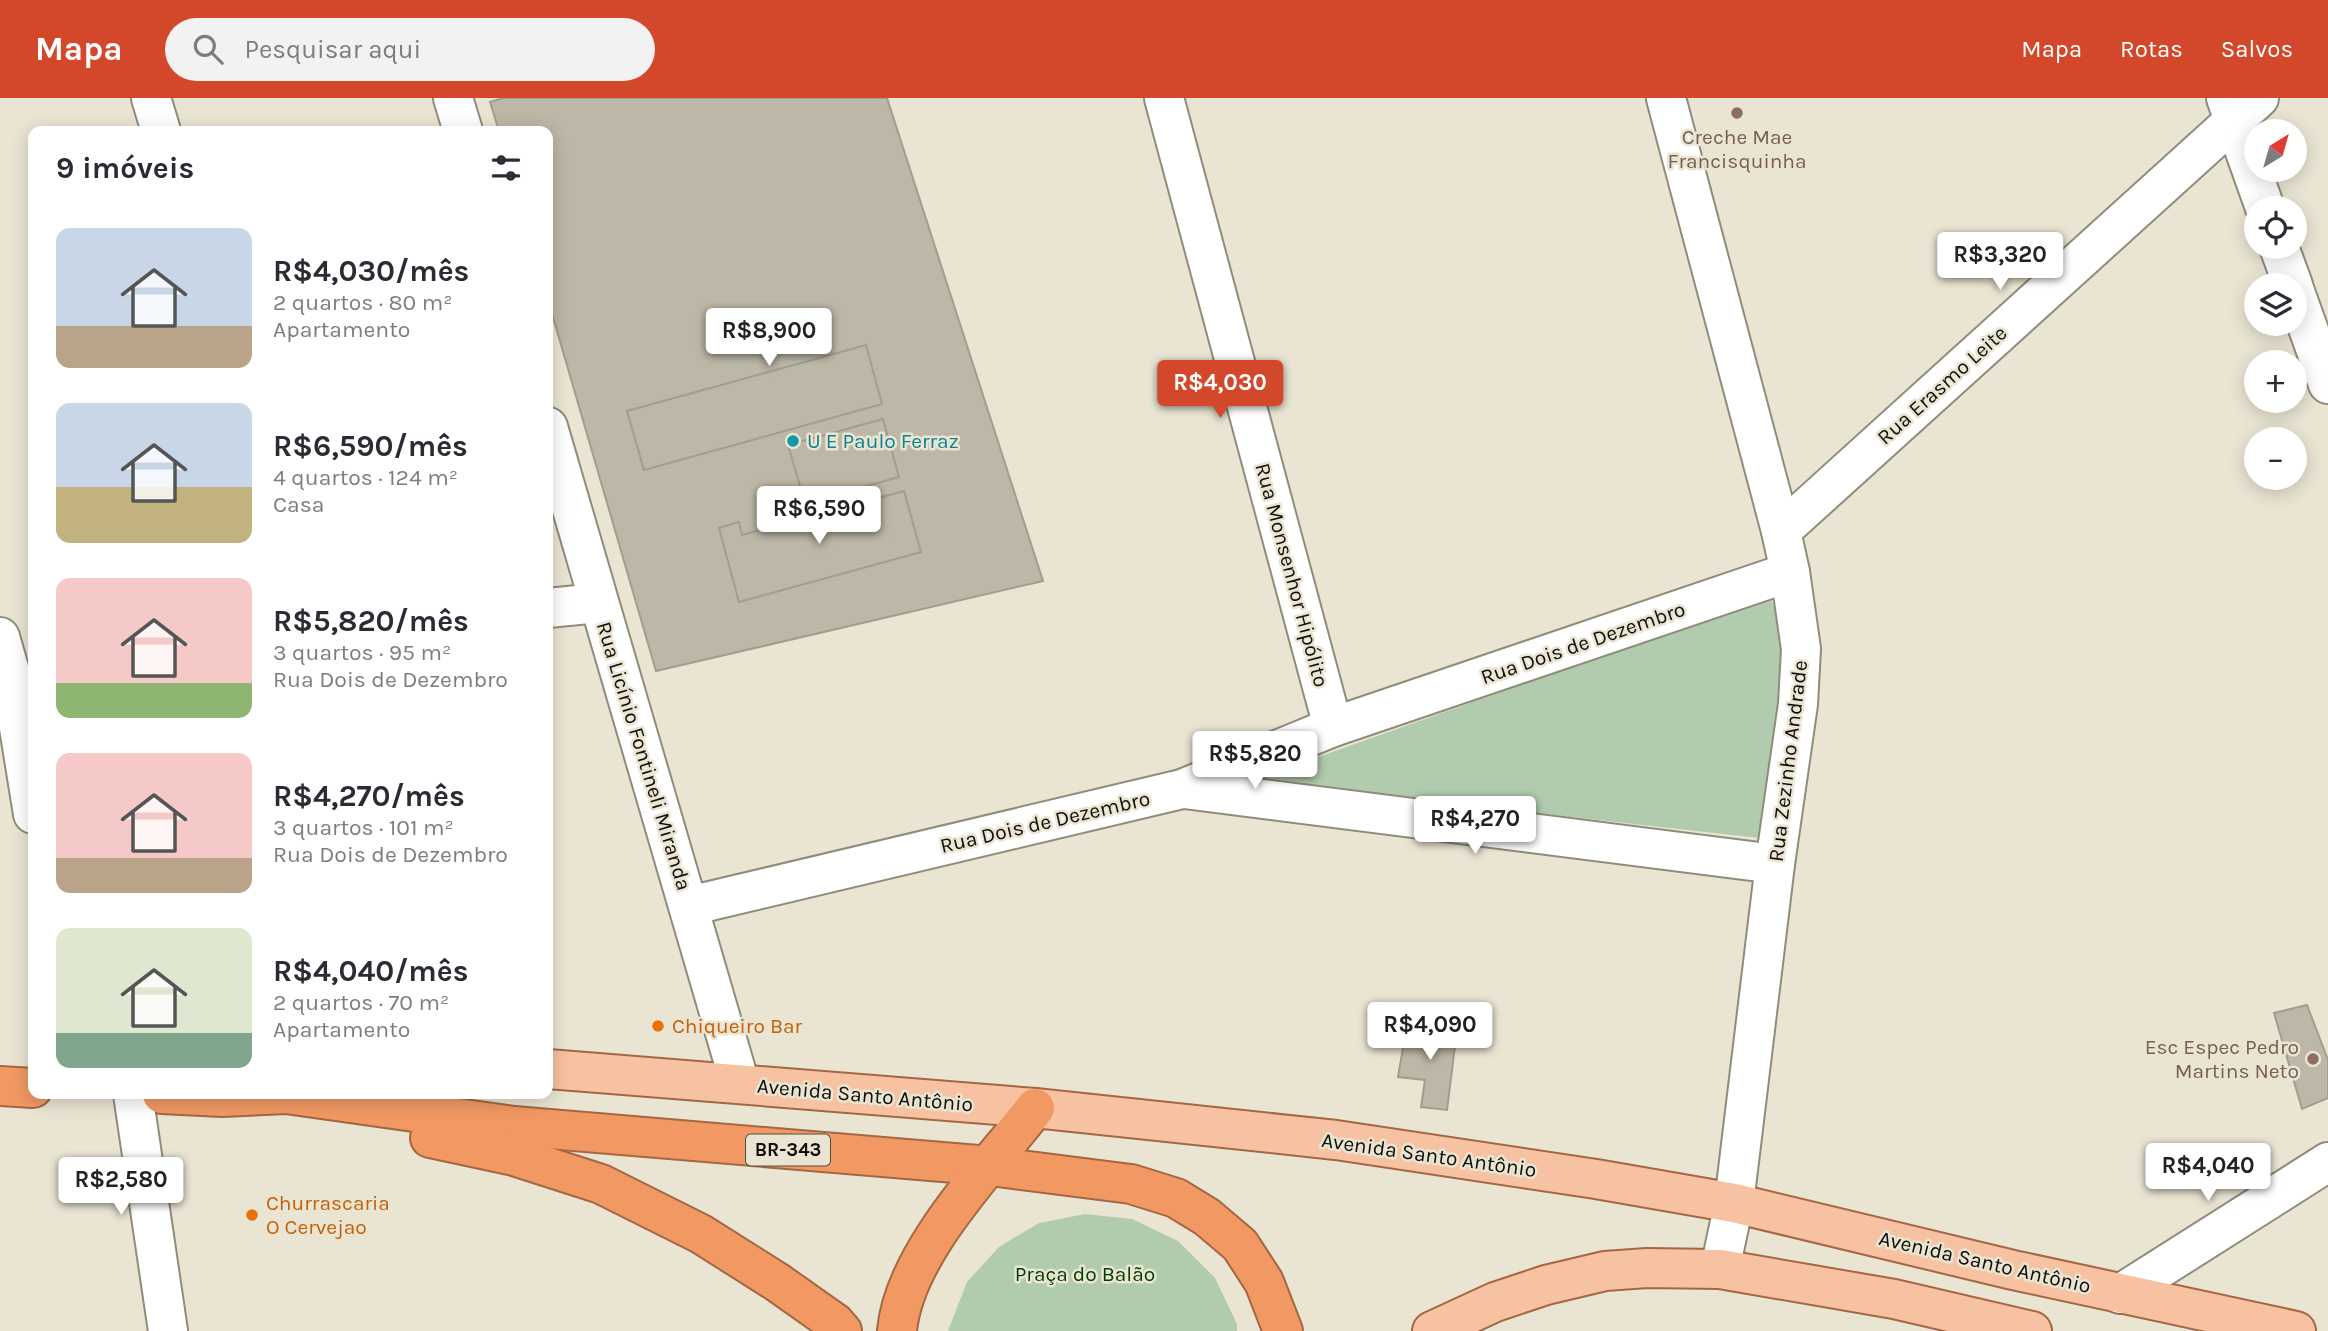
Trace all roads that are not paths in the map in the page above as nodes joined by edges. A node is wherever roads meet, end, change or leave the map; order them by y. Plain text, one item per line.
1 (151, 98) edge
2 (453, 98) edge
3 (1164, 98) edge
4 (1666, 98) edge
5 (2239, 105) edge
6 (159, 126) edge
7 (461, 126) edge
8 (2262, 196) edge
9 (2307, 326) edge
10 (2328, 384) edge
11 (553, 445) edge
12 (1781, 531) junction
13 (1790, 572) junction
14 (598, 603) junction
15 (553, 608) edge
16 (11, 662) edge
17 (1333, 727) junction
18 (28, 779) edge
19 (1182, 789) junction
20 (1775, 864) junction
21 (690, 906) junction
22 (553, 1069) edge
23 (740, 1084) junction
24 (0, 1086) edge
25 (28, 1088) edge
26 (134, 1099) edge
27 (232, 1099) edge
28 (322, 1099) edge
29 (1035, 1108) junction
30 (2328, 1162) edge
31 (990, 1166) junction
32 (1734, 1203) junction
33 (1720, 1269) junction
34 (2120, 1294) junction
35 (2216, 1323) edge
36 (168, 1331) edge
37 (842, 1331) edge
38 (897, 1331) edge
39 (1283, 1331) edge
40 (1432, 1331) edge
41 (2032, 1331) edge
42 (2296, 1331) edge

1 - 6 street
2 - 7 street
3 - 17 street, Rua Monsenhor Hipólito
4 - 12 street, Rua Zezinho Andrade
5 - 8 street
5 - 12 street, Rua Erasmo Leite
9 - 10 street
11 - 14 street, Rua Licínio Fontineli Miranda
12 - 13 street, Rua Zezinho Andrade
13 - 17 street, Rua Dois de Dezembro
13 - 20 street, Rua Zezinho Andrade
14 - 15 street
14 - 21 street, Rua Licínio Fontineli Miranda
16 - 18 street
17 - 19 street, Rua Dois de Dezembro
19 - 20 street
19 - 21 street, Rua Dois de Dezembro
20 - 32 street, Rua Zezinho Andrade
21 - 23 street, Rua Licínio Fontineli Miranda
22 - 23 main road, Avenida Santo Antônio
23 - 29 main road, Avenida Santo Antônio
24 - 25 highway
26 - 36 street
27 - 37 highway
28 - 31 highway, BR-343
29 - 31 highway
29 - 32 main road, Avenida Santo Antônio
30 - 34 street
31 - 38 highway
31 - 39 highway, BR-343
32 - 33 street, Rua Zezinho Andrade
32 - 34 main road, Avenida Santo Antônio
33 - 40 main road
33 - 41 main road
34 - 35 main road, Avenida Santo Antônio
35 - 42 main road, Avenida Santo Antônio

